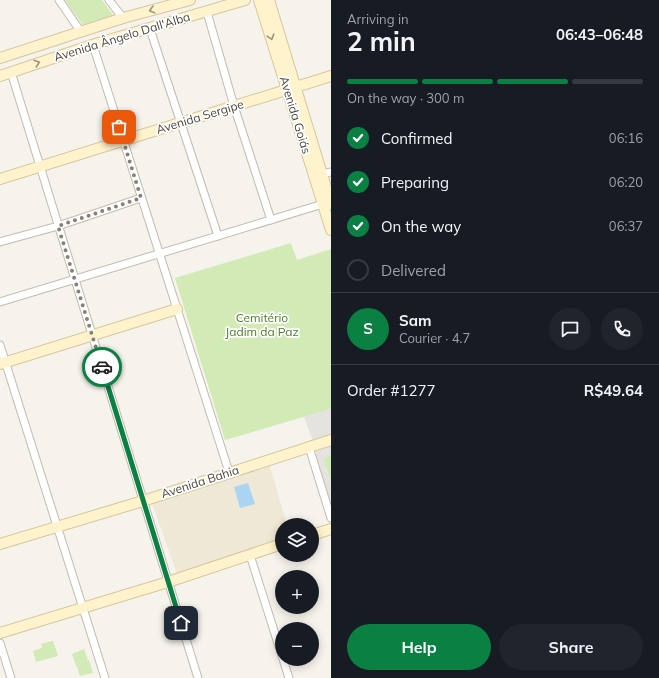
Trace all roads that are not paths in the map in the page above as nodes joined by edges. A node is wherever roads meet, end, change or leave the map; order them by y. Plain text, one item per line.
1 (59, 0) edge
2 (110, 0) edge
3 (187, 0) edge
4 (245, 0) edge
5 (259, 0) edge
6 (269, 0) edge
7 (207, 12) junction
8 (123, 18) junction
9 (150, 29) junction
10 (81, 32) junction
11 (120, 37) junction
12 (93, 45) junction
13 (0, 58) edge
14 (11, 72) junction
15 (0, 76) edge
16 (331, 76) edge
17 (291, 88) junction
18 (234, 106) junction
19 (180, 122) junction
20 (123, 141) junction
21 (39, 167) junction
22 (327, 173) edge
23 (0, 179) edge
24 (141, 198) junction
25 (327, 204) edge
26 (271, 220) junction
27 (58, 226) junction
28 (331, 230) edge
29 (218, 236) junction
30 (0, 242) edge
31 (160, 253) junction
32 (75, 279) junction
33 (0, 302) edge
34 (176, 308) junction
35 (92, 336) junction
36 (0, 345) edge
37 (3, 363) edge
38 (331, 440) edge
39 (309, 447) junction
40 (228, 472) junction
41 (143, 501) junction
42 (331, 518) edge
43 (58, 527) junction
44 (331, 529) edge
45 (319, 533) edge
46 (0, 544) edge
47 (275, 546) edge
48 (250, 555) junction
49 (168, 582) junction
50 (84, 607) junction
51 (0, 633) edge
52 (275, 634) edge
53 (0, 643) edge
54 (285, 666) edge
55 (11, 678) edge
56 (105, 678) edge
57 (198, 678) edge
58 (289, 678) edge

1 - 10 street
2 - 8 street
3 -> 8 street, Avenida Ângelo Dall'Alba
4 - 7 street, Avenida Ângelo Dall'Alba
5 -> 17 street, Avenida Goiás
6 - 17 street, Avenida Goiás
7 - 9 street, Avenida Ângelo Dall'Alba
7 - 18 street
8 - 10 street, Avenida Ângelo Dall'Alba
8 - 11 street
9 - 11 street, Avenida Ângelo Dall'Alba
9 - 19 street
10 - 13 street, Avenida Ângelo Dall'Alba
11 - 12 street, Avenida Ângelo Dall'Alba
14 -> 12 street, Avenida Ângelo Dall'Alba
12 - 20 street
14 - 15 street, Avenida Ângelo Dall'Alba
14 - 21 street
16 - 17 street, Avenida Sergipe
17 - 18 street, Avenida Sergipe
17 - 22 street, Avenida Goiás
17 - 25 street, Avenida Goiás
18 - 19 street, Avenida Sergipe
18 - 26 street
19 - 20 street, Avenida Sergipe
19 - 29 street
20 - 21 street, Avenida Sergipe
20 - 24 street
21 - 23 street, Avenida Sergipe
21 - 27 street
22 - 25 street, Avenida Goiás
24 - 27 street
24 - 31 street
25 - 26 street
25 - 28 street, Avenida Goiás
26 - 29 street
27 - 30 street
27 - 32 street
29 - 31 street
31 - 32 street
31 - 34 street
32 - 33 street
32 - 35 street
34 - 35 street
34 - 40 street
35 - 37 street
35 - 41 street
36 - 37 street
37 - 43 street
38 - 39 street, Avenida Bahia
39 - 40 street, Avenida Bahia
39 - 42 street
40 - 41 street, Avenida Bahia
41 - 43 street, Avenida Bahia
41 - 49 street
43 - 46 street, Avenida Bahia
43 - 50 street
44 - 45 street
47 - 48 street
48 - 49 street
48 - 52 street
49 - 50 street
49 - 57 street
50 - 51 street
50 - 56 street
53 - 55 street
54 - 58 street

